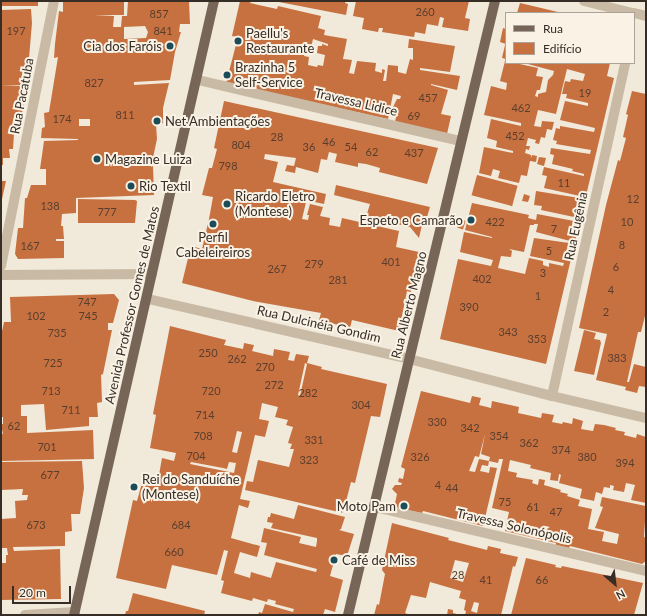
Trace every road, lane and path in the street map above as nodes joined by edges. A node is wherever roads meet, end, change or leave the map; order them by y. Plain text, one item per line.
1 (54, 1) edge
2 (214, 1) edge
3 (495, 1) edge
4 (584, 1) edge
5 (622, 12) edge
6 (625, 64) edge
7 (198, 80) junction
8 (461, 141) junction
9 (1, 266) edge
10 (152, 274) junction
11 (1, 275) edge
12 (148, 298) junction
13 (409, 358) junction
14 (552, 396) junction
15 (646, 418) edge
16 (375, 507) junction
17 (646, 571) edge
18 (75, 614) edge
19 (25, 615) edge
20 (348, 615) edge

1 - 9 street, Rua Pacatuba
2 - 7 main road, Avenida Professor Gomes de Matos
3 - 8 main road, Rua Alberto Magno
4 - 5 street
6 - 14 street, Rua Eugênia
7 - 8 street, Travessa Lidice
7 - 10 main road, Avenida Professor Gomes de Matos
8 - 13 main road, Rua Alberto Magno
10 - 11 street
10 - 12 main road, Avenida Professor Gomes de Matos
12 - 13 street, Rua Dulcinéia Gondim
12 - 18 main road, Avenida Professor Gomes de Matos
13 - 14 street, Rua Dulcinéia Gondim
13 - 16 main road, Rua Alberto Magno
14 - 15 street, Rua Dulcinéia Gondim
16 - 17 street, Travessa Solonópolis
16 - 20 main road, Rua Alberto Magno
18 - 19 street

